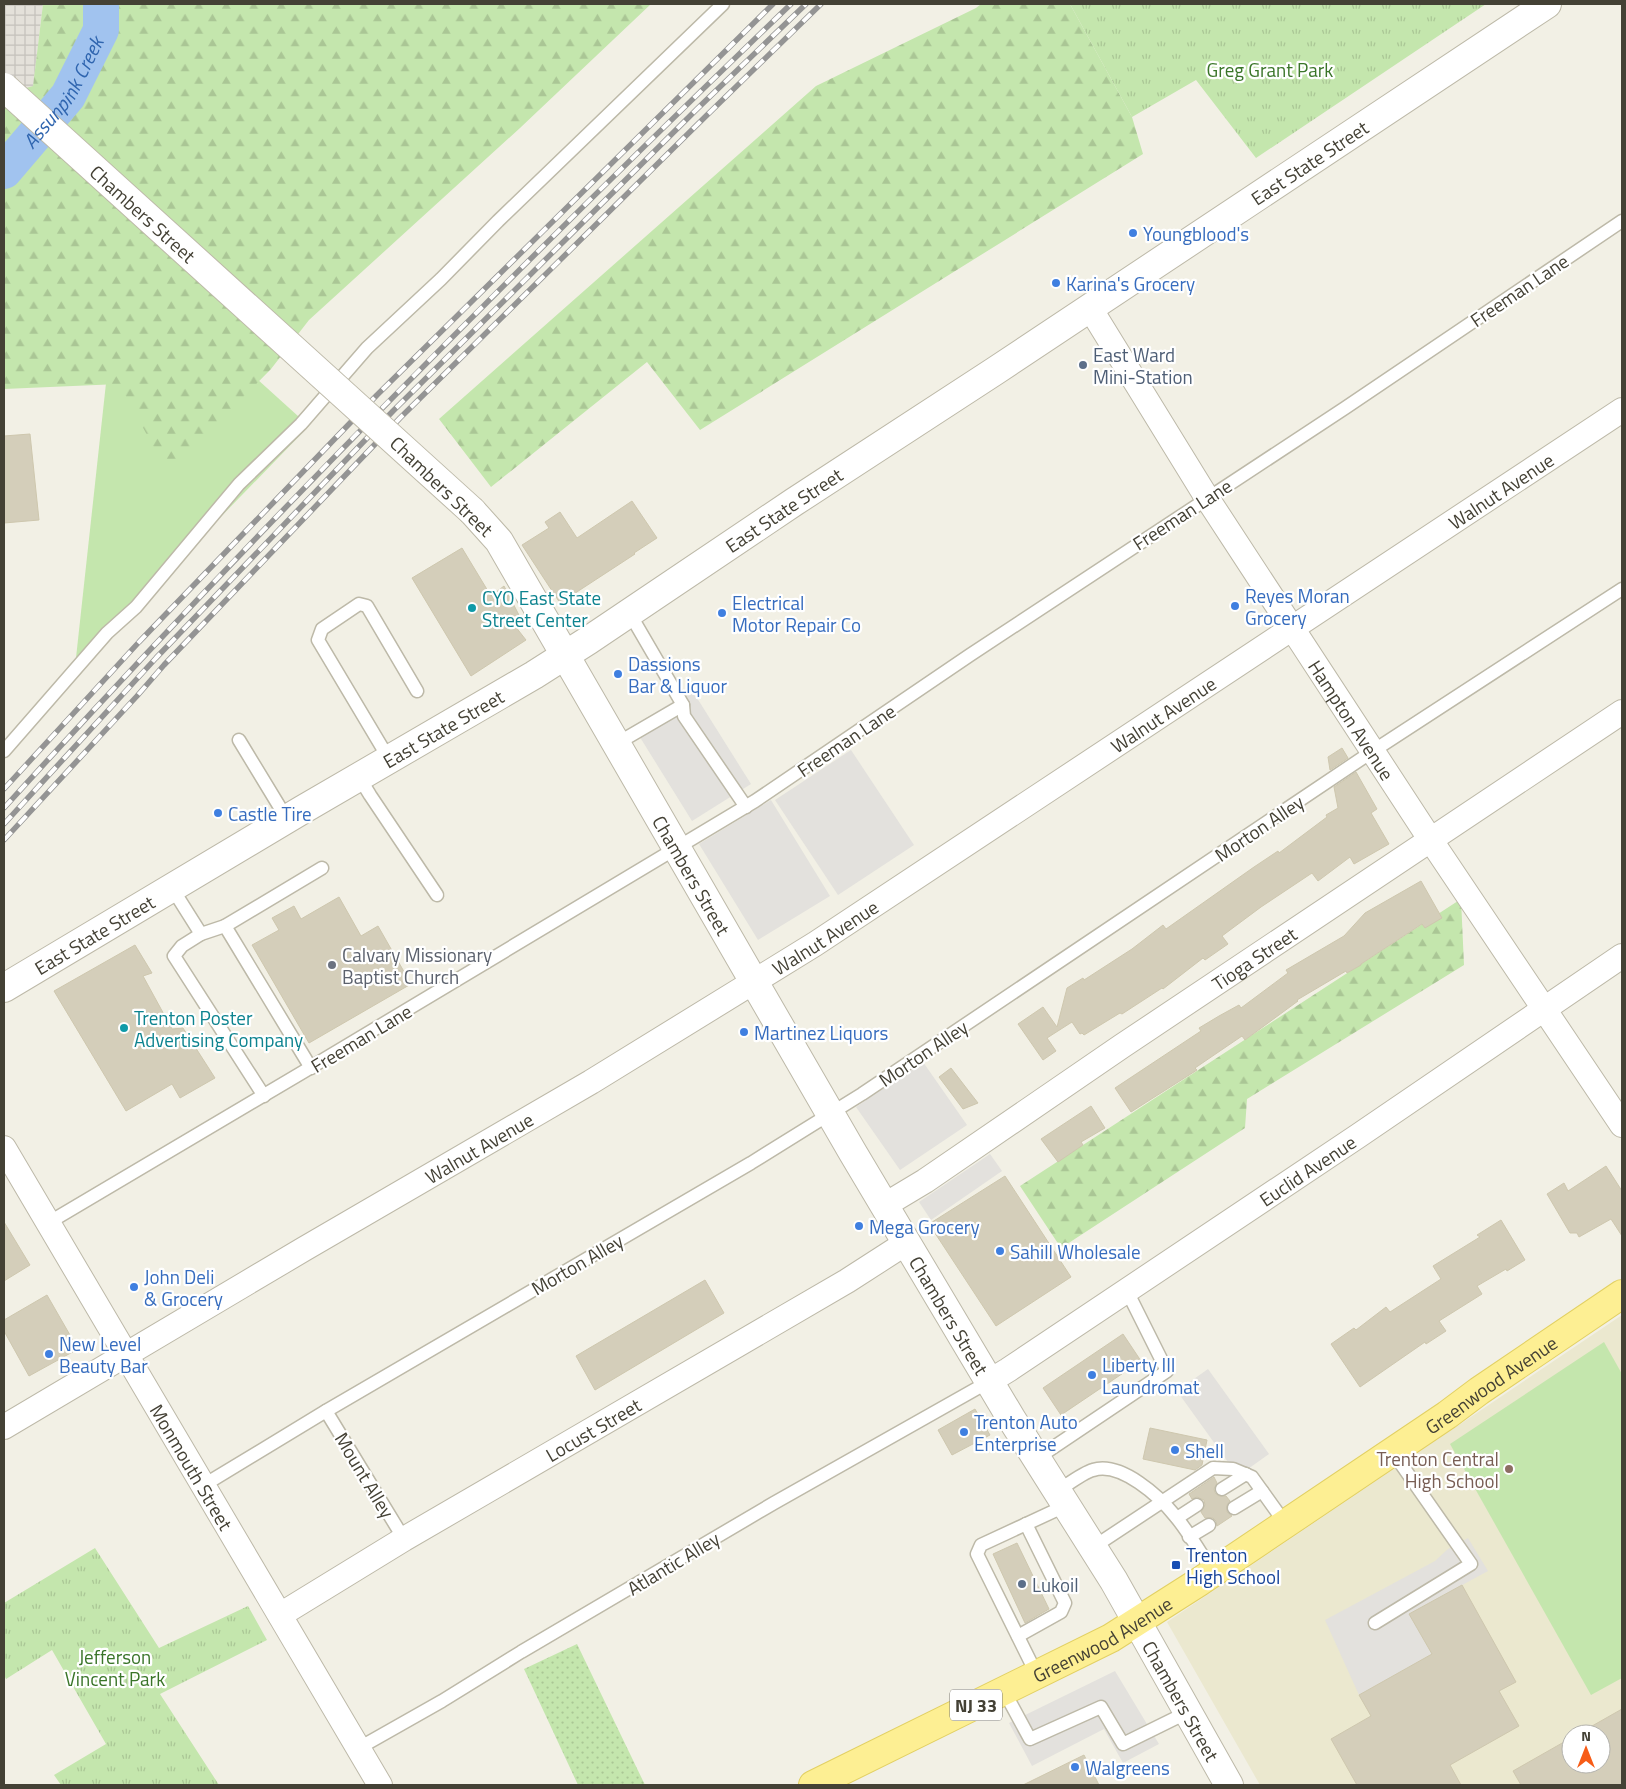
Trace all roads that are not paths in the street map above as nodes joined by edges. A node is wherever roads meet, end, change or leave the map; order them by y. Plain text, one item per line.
1 (723, 4) edge
2 (1547, 4) edge
3 (4, 87) edge
4 (1622, 221) edge
5 (1090, 308) junction
6 (1622, 410) edge
7 (1207, 498) junction
8 (1622, 589) edge
9 (630, 614) junction
10 (1293, 628) junction
11 (565, 655) junction
12 (417, 691) dead end
13 (682, 705) junction
14 (1622, 712) edge
15 (239, 740) dead end
16 (616, 744) junction
17 (4, 751) edge
18 (1373, 752) junction
19 (389, 759) junction
20 (360, 776) junction
21 (746, 807) junction
22 (287, 819) junction
23 (1430, 840) junction
24 (676, 850) junction
25 (322, 868) dead end
26 (172, 888) junction
27 (436, 895) dead end
28 (225, 926) junction
29 (201, 934) junction
30 (1622, 956) edge
31 (754, 983) junction
32 (4, 988) edge
33 (1543, 1009) junction
34 (311, 1068) junction
35 (264, 1096) junction
36 (830, 1113) junction
37 (1622, 1125) edge
38 (4, 1148) edge
39 (885, 1205) junction
40 (48, 1223) junction
41 (906, 1243) junction
42 (1127, 1291) junction
43 (1622, 1294) edge
44 (126, 1356) junction
45 (990, 1381) junction
46 (326, 1410) junction
47 (4, 1427) edge
48 (1392, 1451) junction
49 (1036, 1459) junction
50 (1246, 1474) junction
51 (204, 1485) junction
52 (1222, 1489) dead end
53 (1262, 1491) junction
54 (1061, 1499) junction
55 (1162, 1502) junction
56 (1196, 1505) dead end
57 (1234, 1508) dead end
58 (1176, 1518) junction
59 (1285, 1523) junction
60 (1026, 1524) junction
61 (1209, 1525) dead end
62 (1189, 1537) junction
63 (404, 1539) junction
64 (1092, 1548) junction
65 (1213, 1572) junction
66 (280, 1615) junction
67 (1136, 1621) junction
68 (1375, 1623) dead end
69 (1018, 1636) junction
70 (1037, 1675) junction
71 (1004, 1692) junction
72 (1188, 1712) junction
73 (359, 1748) junction
74 (380, 1785) edge
75 (813, 1785) edge
76 (1229, 1785) edge

1 - 17 lane
2 - 5 street, East State Street
3 - 11 street, Chambers Street, bridge
4 - 7 lane, Freeman Lane
5 - 7 street, Hampton Avenue
5 - 9 street, East State Street
6 - 10 street, Walnut Avenue
7 - 10 street, Hampton Avenue
7 - 21 lane, Freeman Lane
8 - 18 lane, Morton Alley
9 - 11 street, East State Street
9 - 13 lane
10 - 18 street, Hampton Avenue
10 - 31 street, Walnut Avenue
11 - 16 street, Chambers Street
11 - 19 street, East State Street
12 - 19 lane
13 - 16 lane
13 - 21 lane
14 - 23 street, Tioga Street
15 - 22 lane
16 - 24 street, Chambers Street
18 - 23 street, Hampton Avenue
18 - 36 lane, Morton Alley
19 - 20 street, East State Street
20 - 22 street, East State Street
20 - 27 lane
21 - 24 lane, Freeman Lane
22 - 26 street, East State Street
23 - 33 street, Hampton Avenue
23 - 39 street, Tioga Street
24 - 31 street, Chambers Street
24 - 34 lane, Freeman Lane
25 - 28 lane
26 - 29 lane
26 - 32 street, East State Street
28 - 29 lane
28 - 34 lane
29 - 35 lane
30 - 33 street, Euclid Avenue
31 - 36 street, Chambers Street
31 - 44 street, Walnut Avenue
33 - 37 street, Hampton Avenue
33 - 42 street, Euclid Avenue
34 - 35 lane, Freeman Lane
35 - 40 lane, Freeman Lane
36 - 39 street, Chambers Street
36 - 46 lane, Morton Alley
38 - 40 street, Monmouth Street
39 - 41 street, Chambers Street
40 - 44 street, Monmouth Street
41 - 45 street, Chambers Street
41 - 63 street, Locust Street
42 - 45 street, Euclid Avenue
42 - 49 lane
43 - 48 main road, Greenwood Avenue / NJ 33
44 - 47 street, Walnut Avenue
44 - 51 street, Monmouth Street
45 - 49 street, Chambers Street
45 - 73 lane, Atlantic Alley
46 - 51 lane, Morton Alley
46 - 63 lane, Mount Alley
48 - 59 main road, Greenwood Avenue / NJ 33
48 - 68 lane
49 - 54 street, Chambers Street
50 - 52 lane
50 - 53 lane
50 - 55 lane
51 - 66 street, Monmouth Street
53 - 57 lane
53 - 59 lane
54 - 55 lane
54 - 60 lane
54 - 64 street, Chambers Street
55 - 58 lane
55 - 64 lane
56 - 58 lane
58 - 62 lane
59 - 65 main road, Greenwood Avenue / NJ 33
60 - 69 lane
60 - 69 lane
61 - 62 lane
62 - 65 lane
63 - 66 street, Locust Street
64 - 67 street, Chambers Street
65 - 67 main road, Greenwood Avenue / NJ 33
66 - 73 street, Monmouth Street
67 - 70 main road, Greenwood Avenue / NJ 33
67 - 72 street, Chambers Street
69 - 70 lane
70 - 71 main road, Greenwood Avenue / NJ 33
71 - 72 lane
71 - 75 main road, Greenwood Avenue / NJ 33
72 - 76 street, Chambers Street
73 - 74 street, Monmouth Street

